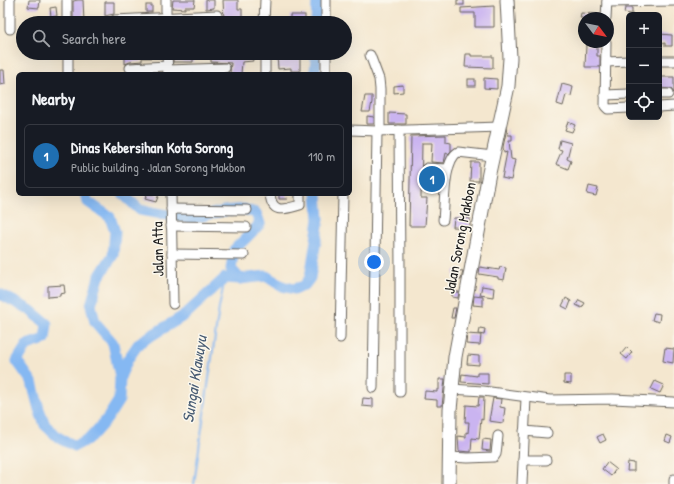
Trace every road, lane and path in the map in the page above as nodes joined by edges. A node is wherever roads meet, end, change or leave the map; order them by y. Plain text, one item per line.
1 (10, 0) edge
2 (67, 0) edge
3 (166, 0) edge
4 (265, 0) edge
5 (326, 0) edge
6 (507, 0) edge
7 (607, 1) edge
8 (674, 1) edge
9 (606, 12) edge
10 (217, 15) dead end
11 (67, 16) edge
12 (166, 16) edge
13 (207, 16) edge
14 (264, 16) edge
15 (326, 16) edge
16 (10, 29) dead end
17 (606, 48) edge
18 (370, 55) dead end
19 (68, 60) edge
20 (167, 60) edge
21 (265, 60) edge
22 (326, 60) edge
23 (626, 61) edge
24 (662, 61) edge
25 (674, 61) edge
26 (606, 62) junction
27 (130, 68) dead end
28 (225, 68) dead end
29 (168, 70) edge
30 (68, 72) edge
31 (265, 72) edge
32 (326, 72) edge
33 (626, 94) edge
34 (605, 95) junction
35 (674, 106) edge
36 (662, 107) edge
37 (626, 108) edge
38 (500, 127) junction
39 (352, 130) edge
40 (399, 130) junction
41 (378, 131) junction
42 (493, 156) junction
43 (427, 168) dead end
44 (448, 169) junction
45 (170, 196) edge
46 (270, 196) edge
47 (300, 196) edge
48 (343, 196) edge
49 (171, 209) junction
50 (247, 210) dead end
51 (444, 220) dead end
52 (171, 226) junction
53 (246, 227) dead end
54 (172, 254) junction
55 (244, 255) dead end
56 (173, 304) dead end
57 (340, 338) dead end
58 (373, 388) dead end
59 (451, 389) junction
60 (400, 392) dead end
61 (526, 398) junction
62 (674, 402) edge
63 (524, 431) junction
64 (547, 432) dead end
65 (498, 436) dead end
66 (449, 457) junction
67 (523, 460) junction
68 (546, 460) dead end
69 (674, 479) edge
70 (449, 484) edge
71 (522, 484) edge
72 (674, 484) edge

1 - 16 street
2 - 11 street
3 - 12 street
4 - 14 street
5 - 15 street
6 - 38 highway, Jalan Sorong Makbon
7 - 8 street
7 - 9 street
10 - 13 street
17 - 26 street
18 - 41 street
19 - 30 street
20 - 29 street
21 - 31 street
22 - 32 street
23 - 26 street
24 - 25 street
26 - 34 street
27 - 29 street
28 - 29 street
33 - 34 street
34 - 37 street
35 - 36 street
38 - 40 street
38 - 42 highway, Jalan Sorong Makbon
39 - 41 street
40 - 41 street
40 - 60 street
41 - 58 street
42 - 44 street
42 - 59 highway, Jalan Sorong Makbon
43 - 44 street
44 - 51 street
45 - 49 street, Jalan Atta
46 - 47 street
48 - 57 street
49 - 50 street
49 - 52 street, Jalan Atta
52 - 53 street
52 - 54 street, Jalan Atta
54 - 55 street
54 - 56 street, Jalan Atta
59 - 61 street
59 - 66 highway, Jalan Sorong Makbon
61 - 62 street
61 - 63 street
63 - 64 street
63 - 67 street
65 - 66 street
66 - 70 highway, Jalan Sorong Makbon
67 - 68 street
67 - 71 street
69 - 72 street

